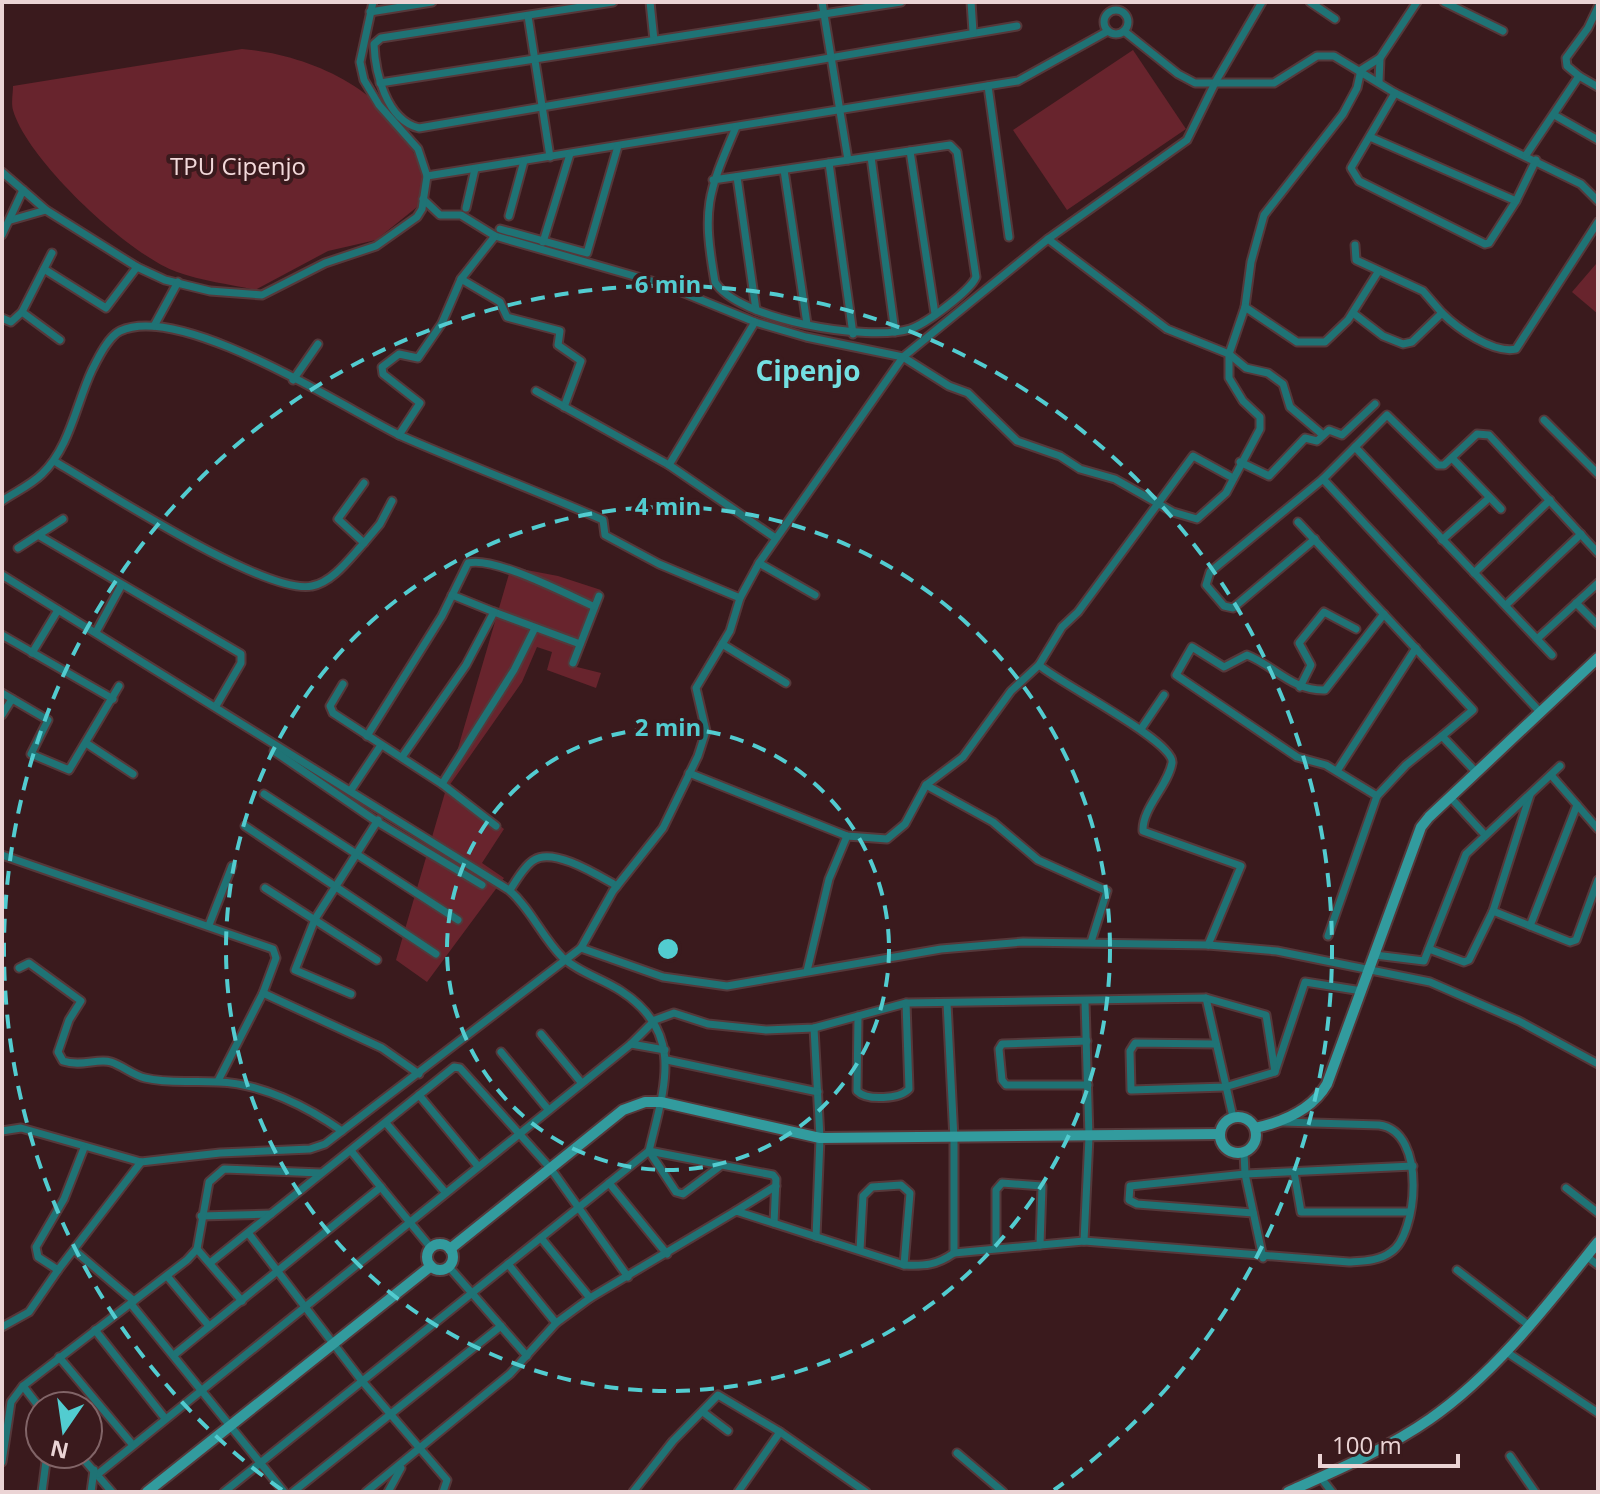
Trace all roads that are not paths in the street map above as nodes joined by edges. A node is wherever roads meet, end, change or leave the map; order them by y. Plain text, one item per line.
1 (373, 2) edge
2 (432, 2) edge
3 (613, 2) edge
4 (650, 2) edge
5 (822, 2) edge
6 (901, 2) edge
7 (971, 2) edge
8 (1262, 2) edge
9 (1310, 2) edge
10 (1417, 2) edge
11 (1444, 2) edge
12 (1597, 4) edge
13 (395, 5) edge
14 (1118, 6) edge
15 (370, 12) junction
16 (824, 14) junction
17 (528, 16) junction
18 (1335, 19) dead end
19 (1017, 26) dead end
20 (1588, 28) junction
21 (1108, 31) junction
22 (1124, 31) junction
23 (1503, 31) dead end
24 (973, 32) junction
25 (1598, 34) edge
26 (654, 40) junction
27 (1380, 58) junction
28 (535, 59) junction
29 (832, 60) junction
30 (1361, 70) junction
31 (1579, 76) junction
32 (1216, 81) junction
33 (1379, 82) junction
34 (380, 83) junction
35 (988, 86) junction
36 (1598, 87) edge
37 (1395, 93) junction
38 (542, 106) junction
39 (840, 110) junction
40 (1556, 116) junction
41 (736, 127) junction
42 (1370, 137) junction
43 (1598, 140) edge
44 (618, 146) junction
45 (910, 151) junction
46 (570, 154) junction
47 (1526, 155) junction
48 (550, 157) junction
49 (871, 157) junction
50 (848, 160) junction
51 (1536, 160) junction
52 (524, 161) junction
53 (829, 163) junction
54 (475, 169) junction
55 (784, 170) junction
56 (2, 172) edge
57 (427, 176) junction
58 (737, 177) junction
59 (713, 180) junction
60 (23, 190) junction
61 (423, 199) junction
62 (1516, 201) junction
63 (1598, 201) edge
64 (466, 208) dead end
65 (46, 210) junction
66 (509, 216) dead end
67 (11, 220) junction
68 (1598, 222) edge
69 (498, 233) junction
70 (2, 235) edge
71 (1009, 237) dead end
72 (1048, 239) junction
73 (543, 242) junction
74 (1355, 245) dead end
75 (52, 253) dead end
76 (137, 267) junction
77 (44, 269) junction
78 (1378, 272) junction
79 (461, 279) junction
80 (178, 282) junction
81 (1245, 307) junction
82 (756, 310) junction
83 (22, 312) junction
84 (1353, 313) junction
85 (1442, 313) junction
86 (935, 314) junction
87 (2, 318) edge
88 (755, 322) junction
89 (807, 324) junction
90 (154, 326) junction
91 (895, 332) junction
92 (853, 334) junction
93 (60, 340) dead end
94 (318, 344) dead end
95 (1229, 354) junction
96 (903, 357) junction
97 (293, 380) junction
98 (536, 391) dead end
99 (1375, 404) dead end
100 (564, 407) junction
101 (1544, 420) dead end
102 (399, 435) junction
103 (1323, 435) junction
104 (1355, 447) junction
105 (1452, 458) junction
106 (54, 461) junction
107 (1240, 462) junction
108 (669, 465) junction
109 (1598, 474) edge
110 (1233, 478) junction
111 (1323, 479) junction
112 (364, 483) dead end
113 (1489, 498) junction
114 (1550, 500) junction
115 (2, 501) edge
116 (392, 501) dead end
117 (1159, 504) junction
118 (1501, 509) dead end
119 (63, 519) dead end
120 (1298, 522) dead end
121 (1581, 534) junction
122 (38, 535) junction
123 (774, 537) junction
124 (1315, 539) junction
125 (1442, 540) junction
126 (364, 543) junction
127 (18, 548) dead end
128 (1598, 553) edge
129 (759, 563) junction
130 (1474, 573) junction
131 (2, 575) edge
132 (1598, 583) edge
133 (121, 586) junction
134 (452, 595) junction
135 (815, 595) dead end
136 (599, 596) dead end
137 (740, 598) junction
138 (1576, 603) junction
139 (1506, 605) junction
140 (593, 606) junction
141 (58, 610) junction
142 (494, 612) junction
143 (1384, 614) junction
144 (1598, 625) edge
145 (535, 628) junction
146 (1356, 629) dead end
147 (96, 632) junction
148 (2, 635) edge
149 (1537, 639) junction
150 (580, 644) junction
151 (722, 644) junction
152 (1416, 648) junction
153 (32, 653) junction
154 (1552, 655) dead end
155 (1598, 658) edge
156 (573, 663) dead end
157 (1039, 665) junction
158 (786, 683) dead end
159 (343, 684) dead end
160 (119, 686) dead end
161 (1300, 687) junction
162 (2, 693) edge
163 (1164, 695) dead end
164 (12, 699) junction
165 (113, 699) junction
166 (216, 706) junction
167 (1541, 713) junction
168 (2, 715) edge
169 (1141, 729) junction
170 (367, 736) junction
171 (1442, 736) junction
172 (86, 743) junction
173 (381, 745) junction
174 (274, 751) dead end
175 (402, 757) junction
176 (1560, 766) dead end
177 (1337, 771) junction
178 (1476, 772) junction
179 (689, 773) junction
180 (133, 774) dead end
181 (1551, 775) junction
182 (442, 784) junction
183 (926, 785) junction
184 (351, 790) junction
185 (1531, 793) junction
186 (264, 794) dead end
187 (1377, 796) junction
188 (1450, 797) junction
189 (1577, 805) junction
190 (384, 812) junction
191 (376, 821) junction
192 (245, 826) dead end
193 (496, 826) dead end
194 (1598, 829) edge
195 (1485, 835) junction
196 (847, 836) junction
197 (356, 853) junction
198 (2, 855) edge
199 (232, 866) dead end
200 (1598, 880) edge
201 (482, 885) dead end
202 (617, 886) junction
203 (335, 887) junction
204 (265, 888) dead end
205 (510, 890) junction
206 (1493, 911) junction
207 (315, 919) junction
208 (458, 920) dead end
209 (209, 925) junction
210 (1530, 926) junction
211 (1328, 936) dead end
212 (1091, 942) junction
213 (1208, 945) junction
214 (581, 948) junction
215 (1429, 949) junction
216 (436, 954) dead end
217 (1375, 955) junction
218 (564, 959) junction
219 (377, 960) dead end
220 (1370, 967) junction
221 (19, 968) dead end
222 (807, 971) junction
223 (1362, 991) junction
224 (263, 993) junction
225 (351, 994) dead end
226 (1206, 998) junction
227 (1085, 1001) junction
228 (906, 1003) junction
229 (947, 1003) junction
230 (858, 1016) junction
231 (655, 1020) junction
232 (814, 1028) junction
233 (541, 1034) dead end
234 (1087, 1041) junction
235 (631, 1044) junction
236 (1214, 1044) junction
237 (665, 1050) junction
238 (501, 1052) dead end
239 (667, 1060) junction
240 (1598, 1064) edge
241 (1275, 1072) junction
242 (419, 1074) junction
243 (218, 1081) junction
244 (580, 1081) junction
245 (1088, 1085) junction
246 (1225, 1087) junction
247 (818, 1092) junction
248 (419, 1095) junction
249 (661, 1102) junction
250 (547, 1108) junction
251 (1233, 1117) junction
252 (1281, 1122) junction
253 (386, 1123) junction
254 (1255, 1128) junction
255 (2, 1131) edge
256 (342, 1131) junction
257 (517, 1133) junction
258 (1220, 1134) junction
259 (1089, 1137) junction
260 (820, 1138) junction
261 (954, 1139) junction
262 (84, 1148) junction
263 (649, 1151) junction
264 (352, 1152) junction
265 (1244, 1152) junction
266 (141, 1162) junction
267 (477, 1165) junction
268 (1413, 1166) junction
269 (719, 1167) junction
270 (551, 1169) junction
271 (1294, 1172) junction
272 (321, 1173) junction
273 (1245, 1174) junction
274 (609, 1183) junction
275 (776, 1186) junction
276 (381, 1187) junction
277 (1566, 1188) dead end
278 (445, 1192) junction
279 (577, 1207) junction
280 (736, 1211) junction
281 (1408, 1212) junction
282 (1253, 1213) junction
283 (1598, 1213) edge
284 (273, 1214) junction
285 (201, 1216) junction
286 (409, 1221) junction
287 (774, 1223) junction
288 (249, 1234) junction
289 (816, 1237) junction
290 (541, 1238) junction
291 (1084, 1241) junction
292 (1598, 1242) edge
293 (1040, 1245) junction
294 (431, 1248) junction
295 (996, 1248) junction
296 (197, 1249) junction
297 (450, 1249) junction
298 (74, 1250) junction
299 (860, 1250) junction
300 (954, 1253) junction
301 (667, 1254) junction
302 (1586, 1256) junction
303 (1263, 1258) junction
304 (210, 1263) junction
305 (508, 1264) junction
306 (904, 1265) junction
307 (1598, 1265) edge
308 (431, 1266) junction
309 (449, 1267) junction
310 (58, 1270) junction
311 (1457, 1270) dead end
312 (278, 1271) junction
313 (167, 1276) junction
314 (628, 1277) junction
315 (472, 1289) junction
316 (590, 1298) junction
317 (242, 1301) junction
318 (132, 1302) junction
319 (305, 1305) junction
320 (556, 1323) junction
321 (1527, 1324) junction
322 (209, 1326) junction
323 (501, 1326) junction
324 (2, 1327) edge
325 (95, 1330) junction
326 (333, 1345) junction
327 (1505, 1351) junction
328 (174, 1355) junction
329 (527, 1356) junction
330 (59, 1357) junction
331 (362, 1381) junction
332 (23, 1386) junction
333 (201, 1389) junction
334 (26, 1390) edge
335 (390, 1412) junction
336 (703, 1412) junction
337 (1598, 1413) edge
338 (164, 1417) junction
339 (230, 1424) junction
340 (728, 1431) dead end
341 (780, 1432) junction
342 (132, 1444) junction
343 (420, 1448) junction
344 (957, 1453) dead end
345 (1510, 1456) dead end
346 (2, 1462) edge
347 (404, 1462) junction
348 (261, 1463) junction
349 (45, 1470) edge
350 (96, 1472) junction
351 (1321, 1478) junction
352 (42, 1492) edge
353 (91, 1492) edge
354 (112, 1492) edge
355 (147, 1492) edge
356 (224, 1492) edge
357 (284, 1492) edge
358 (293, 1492) edge
359 (366, 1492) edge
360 (388, 1492) edge
361 (443, 1492) edge
362 (633, 1492) edge
363 (738, 1492) edge
364 (866, 1492) edge
365 (1003, 1492) edge
366 (1288, 1492) edge
367 (1332, 1492) edge
368 (1535, 1492) edge

1 - 15 street
2 - 13 street
3 - 17 street
4 - 26 street
5 - 16 street
6 - 16 street
7 - 24 street
8 - 32 street
9 - 18 street
10 - 27 street
11 - 23 street
12 - 20 street
13 - 15 street
14 - 21 street
14 - 22 street
15 - 57 street
16 - 26 street
16 - 29 street
17 - 28 street
17 - 34 street
19 - 24 street
20 - 25 street
20 - 31 street
21 - 22 street
21 - 35 street
22 - 32 street
24 - 29 street
26 - 28 street
27 - 30 street
27 - 33 street
28 - 34 street
28 - 38 street
29 - 38 street
29 - 39 street
30 - 32 street
30 - 33 street
30 - 81 street
31 - 36 street
31 - 40 street
32 - 72 street
33 - 37 street
34 - 38 street
35 - 39 street
35 - 71 street
37 - 42 street
37 - 47 street
38 - 48 street
39 - 41 street
39 - 50 street
40 - 43 street
40 - 47 street
41 - 44 street
41 - 59 street
42 - 62 street
42 - 62 street
44 - 46 street
44 - 73 street
45 - 49 street
45 - 86 street
45 - 86 street
46 - 48 street
46 - 73 street
47 - 51 street
48 - 52 street
49 - 50 street
49 - 91 street
50 - 53 street
51 - 62 street
51 - 63 street
52 - 54 street
52 - 66 street
53 - 55 street
53 - 92 street
54 - 57 street
54 - 64 street
55 - 58 street
55 - 89 street
56 - 60 street
57 - 61 street
58 - 59 street
58 - 82 street
59 - 82 street
60 - 65 street
60 - 67 street
61 - 69 street
61 - 80 street
65 - 67 street
65 - 76 street
67 - 70 street
68 - 85 street
69 - 73 street
69 - 79 street
69 - 88 street
72 - 95 street
72 - 96 street
74 - 78 street
75 - 77 street
76 - 77 street
76 - 80 street
77 - 83 street
78 - 84 street
78 - 85 street
79 - 100 street
79 - 102 street
80 - 90 street
81 - 84 street
81 - 95 street
82 - 89 street
83 - 87 street
83 - 93 street
84 - 85 street
86 - 91 street
88 - 96 street
88 - 108 street
89 - 92 street
90 - 97 street
90 - 106 street
91 - 92 street
94 - 97 street
95 - 103 street
95 - 107 street
96 - 117 street
96 - 123 street
97 - 102 street
98 - 100 street
99 - 103 street
100 - 108 street
101 - 109 street
102 - 137 street
103 - 107 street
104 - 105 street
104 - 111 street
104 - 125 street
105 - 113 street
105 - 114 street
106 - 115 street
106 - 126 street
107 - 110 street
108 - 123 street
110 - 117 street
110 - 117 street
111 - 124 street
111 - 167 street
112 - 126 street
113 - 118 street
113 - 125 street
114 - 121 street
114 - 130 street
116 - 126 street
117 - 157 street
119 - 122 street
120 - 124 street
121 - 128 street
121 - 139 street
122 - 127 street
122 - 133 street
123 - 129 street
124 - 143 street
125 - 130 street
129 - 135 street
129 - 137 street
130 - 139 street
131 - 141 street
132 - 138 street
133 - 147 street
133 - 166 street
134 - 140 street
134 - 142 street
134 - 170 street
136 - 140 street
137 - 151 street
138 - 144 street
138 - 149 street
139 - 149 street
140 - 150 street
141 - 147 street
141 - 153 street
142 - 145 street
142 - 175 street
143 - 152 street
143 - 161 street
145 - 150 street
145 - 182 street
146 - 161 street
147 - 166 street
148 - 153 street
149 - 154 street
150 - 156 street
151 - 158 street
151 - 179 street
152 - 171 street
152 - 177 street
153 - 165 street
155 - 167 street
157 - 169 street
157 - 183 street
159 - 170 street
160 - 165 street
161 - 177 street
162 - 164 street
163 - 169 street
164 - 168 street
164 - 172 street
165 - 172 street
166 - 184 street
167 - 178 street
169 - 213 street
170 - 173 street
171 - 178 street
171 - 187 street
172 - 180 street
173 - 175 street
173 - 184 street
174 - 191 street
175 - 182 street
176 - 181 street
177 - 187 street
178 - 188 street
179 - 196 street
179 - 202 street
181 - 185 street
181 - 189 street
182 - 193 street
183 - 196 street
183 - 212 street
184 - 190 street
185 - 195 street
185 - 206 street
186 - 197 street
187 - 211 street
188 - 195 street
188 - 217 street
189 - 194 street
189 - 210 street
190 - 191 street
190 - 205 street
191 - 197 street
191 - 201 street
192 - 203 street
195 - 215 street
196 - 222 street
197 - 203 street
197 - 208 street
198 - 209 street
199 - 209 street
200 - 210 street
202 - 205 street
202 - 214 street
203 - 207 street
203 - 216 street
204 - 207 street
205 - 218 street
206 - 210 street
206 - 215 street
207 - 219 street
207 - 225 street
209 - 224 street
212 - 213 street
212 - 222 street
213 - 220 street
214 - 218 street
214 - 222 street
215 - 217 street
217 - 220 street
218 - 231 street
218 - 242 street
220 - 223 street
220 - 240 street
221 - 243 street
223 - 241 street
223 - 252 street
224 - 242 street
224 - 243 street
226 - 227 street
226 - 236 street
226 - 241 street
227 - 229 street
227 - 234 street
228 - 229 street
228 - 230 street
228 - 230 street
229 - 261 street
230 - 232 street
231 - 232 street
231 - 235 street
231 - 237 street
232 - 247 street
233 - 244 street
234 - 245 street
234 - 245 street
235 - 237 street
235 - 244 street
236 - 246 street
236 - 246 street
237 - 239 street
238 - 250 street
239 - 247 street
239 - 249 street
241 - 246 street
242 - 256 street
243 - 256 street
244 - 250 street
245 - 259 street
246 - 251 street
247 - 260 street
248 - 253 street
248 - 257 street
248 - 267 street
249 - 260 street
249 - 263 street
249 - 270 street
250 - 257 street
251 - 254 street
251 - 258 street
252 - 254 street
252 - 268 street
253 - 264 street
253 - 278 street
254 - 265 street
255 - 262 street
256 - 266 street
257 - 267 street
257 - 270 street
258 - 259 street
258 - 265 street
259 - 261 street
259 - 291 street
260 - 261 street
260 - 289 street
261 - 300 street
262 - 266 street
262 - 310 street
263 - 269 street
263 - 269 street
263 - 274 street
264 - 272 street
264 - 276 street
265 - 273 street
266 - 298 street
267 - 278 street
268 - 271 street
268 - 281 street
269 - 275 street
270 - 279 street
270 - 297 street
271 - 273 street
271 - 281 street
272 - 284 street
272 - 285 street
273 - 282 street
273 - 282 street
274 - 279 street
274 - 301 street
275 - 280 street
275 - 287 street
276 - 286 street
276 - 312 street
277 - 283 street
278 - 286 street
279 - 290 street
279 - 314 street
280 - 287 street
280 - 301 street
281 - 303 street
282 - 303 street
284 - 285 street
284 - 288 street
285 - 296 street
286 - 294 street
286 - 319 street
287 - 289 street
288 - 304 street
288 - 312 street
289 - 299 street
290 - 305 street
290 - 316 street
291 - 293 street
291 - 303 street
292 - 302 street
293 - 295 street
293 - 295 street
294 - 297 street
294 - 308 street
295 - 300 street
296 - 304 street
296 - 313 street
297 - 309 street
298 - 310 street
298 - 318 street
299 - 306 street
299 - 306 street
300 - 306 street
301 - 314 street
302 - 307 street
302 - 321 street
304 - 317 street
305 - 315 street
305 - 320 street
308 - 309 street
308 - 326 street
309 - 315 street
310 - 324 street
311 - 321 street
312 - 317 street
312 - 319 street
313 - 318 street
313 - 322 street
314 - 316 street
315 - 323 street
315 - 331 street
316 - 320 street
317 - 322 street
318 - 325 street
318 - 328 street
319 - 326 street
319 - 333 street
320 - 329 street
321 - 327 street
322 - 328 street
323 - 329 street
323 - 335 street
325 - 330 street
325 - 338 street
326 - 331 street
326 - 339 street
327 - 337 street
327 - 351 street
328 - 333 street
329 - 343 street
330 - 332 street
330 - 342 street
331 - 335 street
331 - 348 street
332 - 334 street
332 - 346 street
333 - 338 street
333 - 339 street
335 - 343 street
335 - 358 street
336 - 340 street
336 - 341 street
336 - 362 street
338 - 342 street
339 - 348 street
339 - 355 street
341 - 363 street
341 - 364 street
342 - 350 street
343 - 347 street
343 - 361 street
344 - 365 street
345 - 368 street
347 - 359 street
347 - 360 street
348 - 356 street
348 - 357 street
349 - 352 street
350 - 353 street
350 - 354 street
351 - 366 street
351 - 367 street

